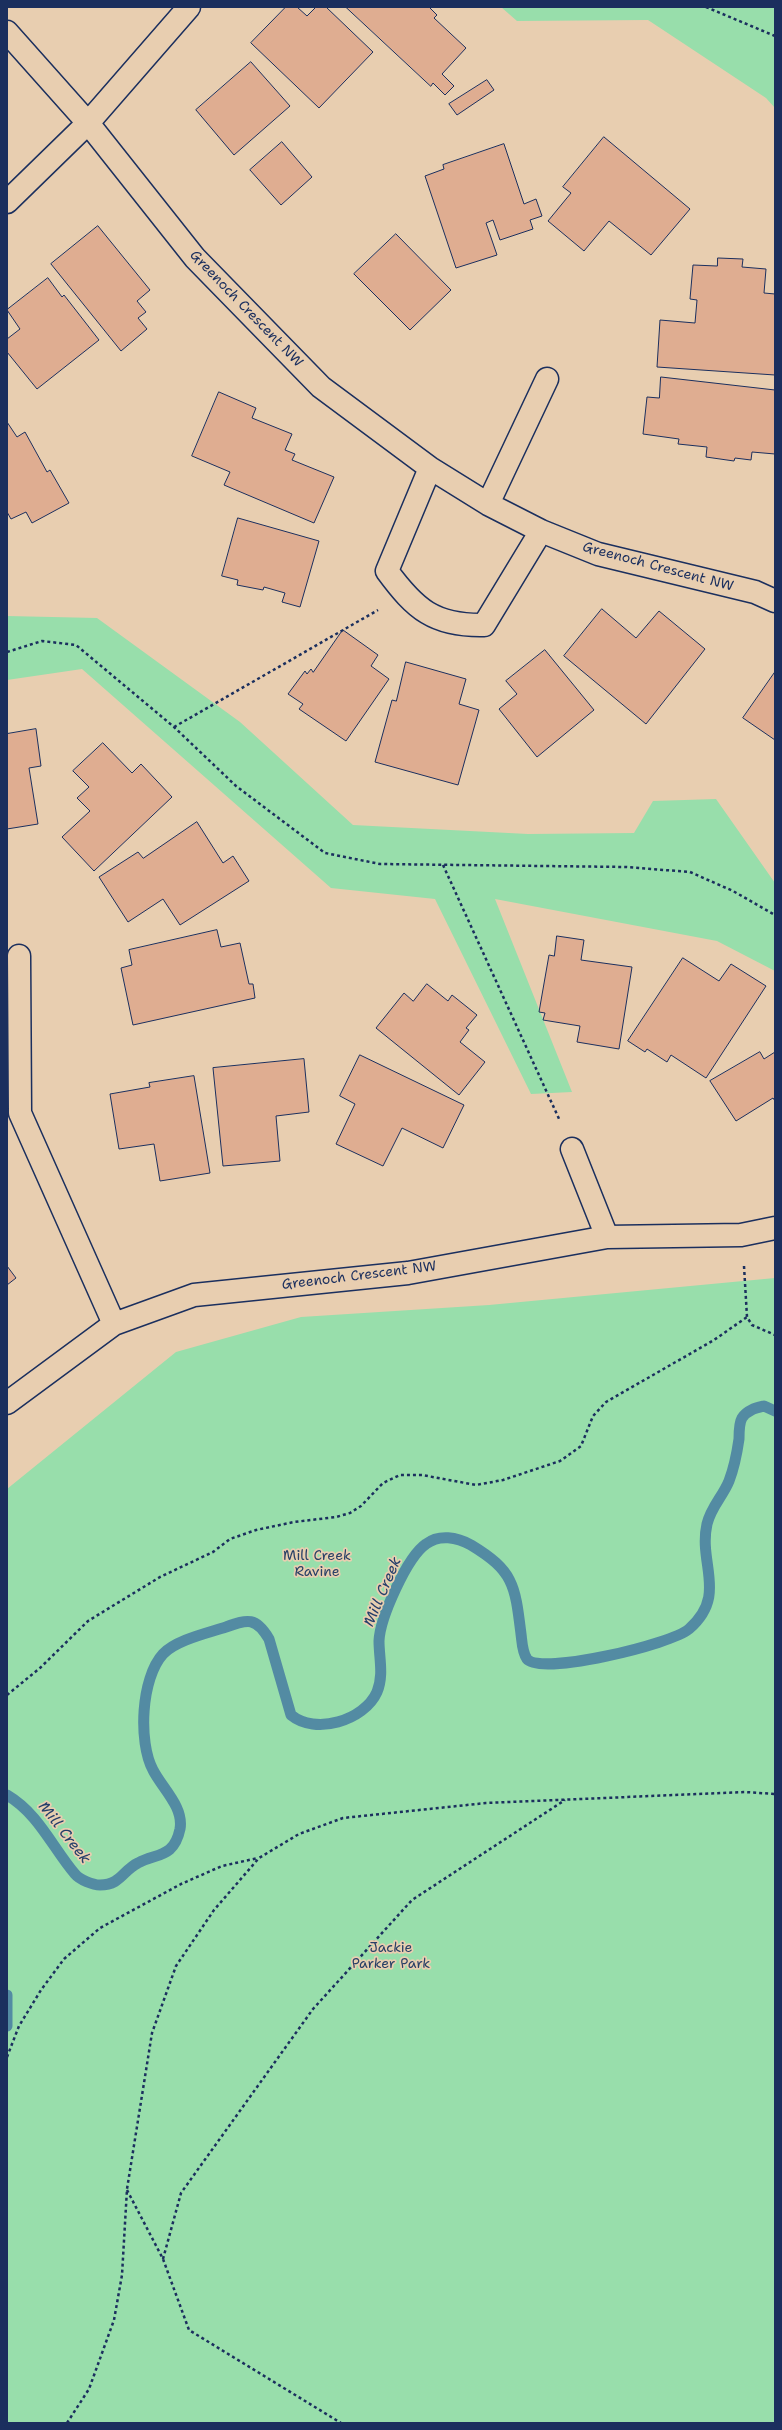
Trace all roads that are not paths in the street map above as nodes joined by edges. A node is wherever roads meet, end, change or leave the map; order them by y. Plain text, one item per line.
1 (189, 7) edge
2 (7, 32) edge
3 (88, 123) junction
4 (7, 202) edge
5 (547, 379) dead end
6 (430, 468) junction
7 (488, 504) junction
8 (541, 531) junction
9 (775, 601) edge
10 (19, 956) dead end
11 (572, 1149) road end
12 (775, 1228) edge
13 (607, 1237) junction
14 (114, 1324) junction
15 (7, 1403) edge

1 - 3 street
2 - 3 street, Greenoch Crescent NW
3 - 4 street
3 - 6 street, Greenoch Crescent NW
5 - 7 street
6 - 7 street, Greenoch Crescent NW
6 - 8 street
7 - 8 street, Greenoch Crescent NW
8 - 9 street, Greenoch Crescent NW
10 - 14 street
11 - 13 street
12 - 13 street, Greenoch Crescent NW
13 - 14 street, Greenoch Crescent NW
14 - 15 street, Greenoch Crescent NW

